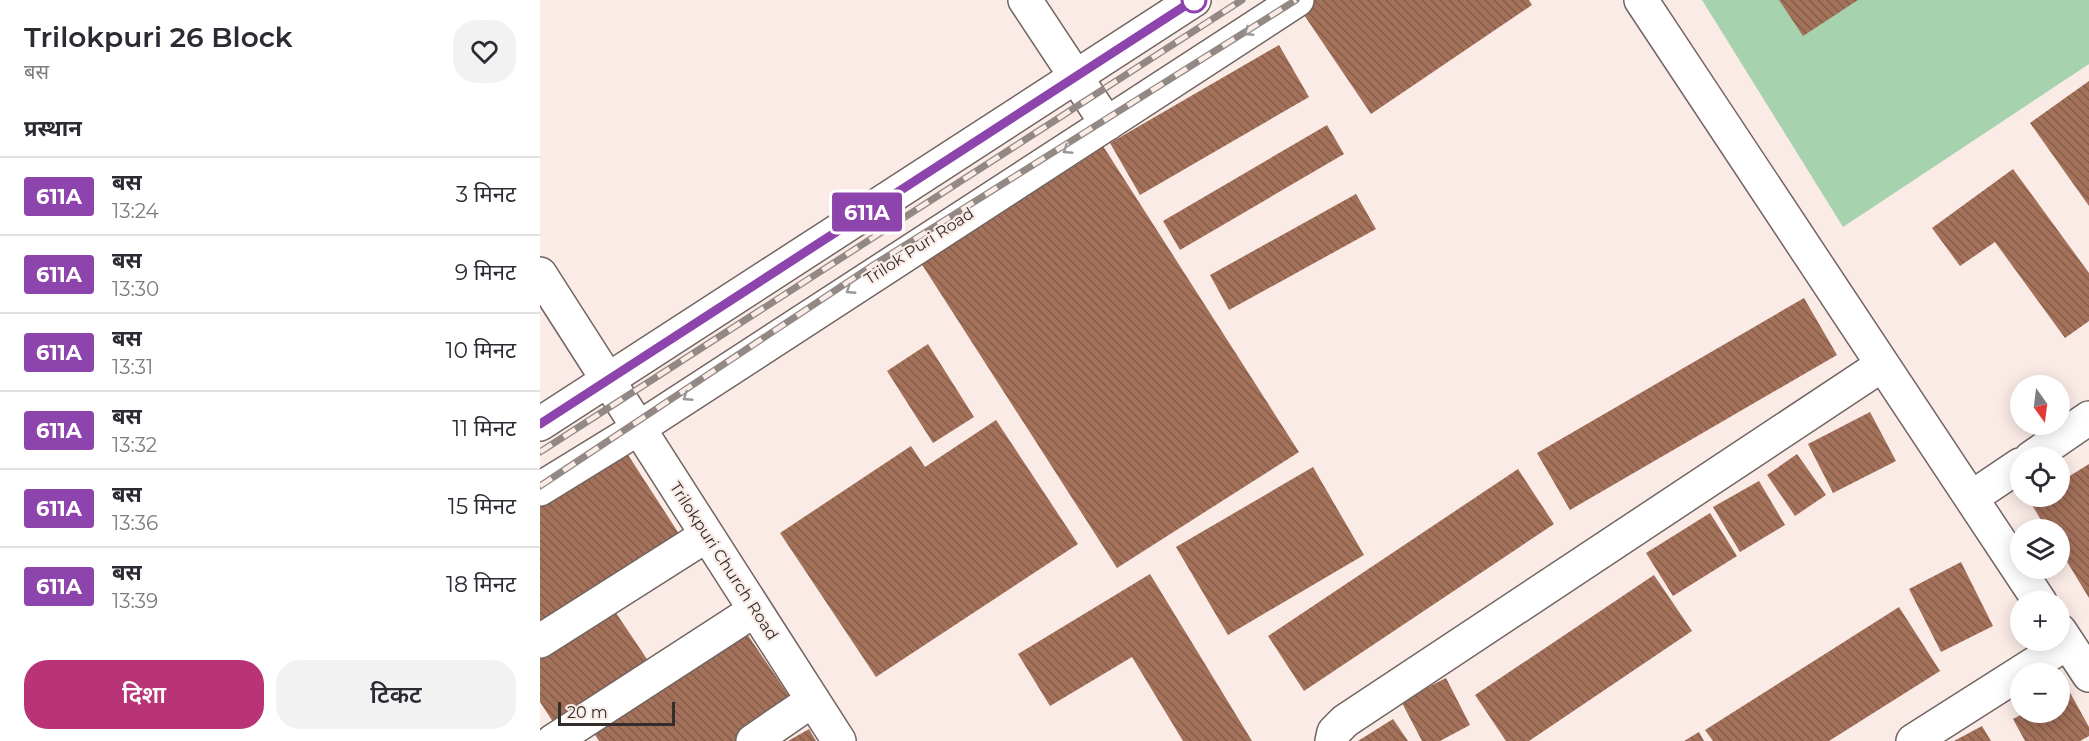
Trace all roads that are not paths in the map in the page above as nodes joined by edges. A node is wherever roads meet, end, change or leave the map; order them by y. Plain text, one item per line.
1 (1025, 0) edge
2 (1194, 0) edge
3 (1297, 0) edge
4 (1641, 0) edge
5 (1076, 77) junction
6 (1107, 124) junction
7 (540, 274) edge
8 (1882, 364) junction
9 (608, 381) junction
10 (2089, 418) edge
11 (540, 424) edge
12 (639, 428) junction
13 (2047, 447) edge
14 (2010, 472) edge
15 (540, 489) edge
16 (1971, 498) junction
17 (706, 535) junction
18 (2033, 591) edge
19 (755, 610) junction
20 (540, 641) edge
21 (2070, 647) edge
22 (2043, 651) edge
23 (2089, 675) edge
24 (813, 700) junction
25 (553, 741) edge
26 (753, 741) edge
27 (839, 741) edge
28 (1332, 741) edge
29 (1913, 741) edge

1 - 5 street
2 - 5 street
3 -> 6 street, Trilok Puri Road
4 - 8 street
5 - 6 street
5 - 9 street
6 -> 12 street, Trilok Puri Road
7 - 9 street, Trilokpuri Church Road
8 - 16 street
8 - 28 street
9 - 11 street
9 - 12 street, Trilokpuri Church Road
10 - 13 street
12 - 15 street, Trilok Puri Road
12 - 17 street, Trilokpuri Church Road
14 - 16 street
16 - 18 street
17 - 19 street, Trilokpuri Church Road
17 - 20 street
19 - 24 street, Trilokpuri Church Road
19 - 25 street
21 - 23 street
22 - 29 street
24 - 26 street
24 - 27 street, Trilokpuri Church Road

